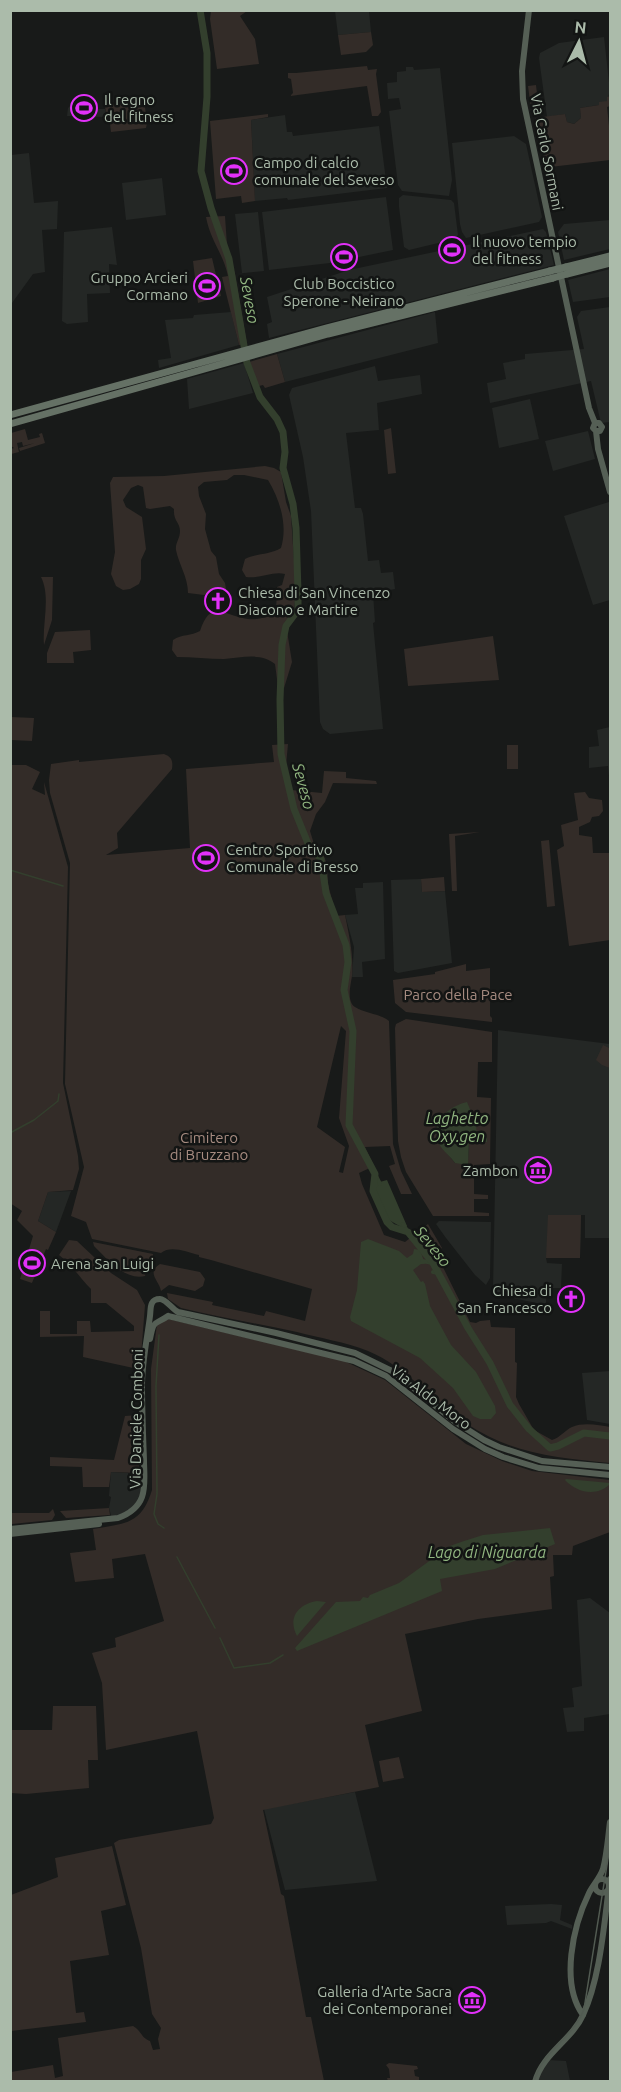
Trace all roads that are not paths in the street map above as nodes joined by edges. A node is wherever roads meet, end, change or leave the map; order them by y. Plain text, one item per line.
1 (529, 10) edge
2 (610, 256) edge
3 (610, 263) edge
4 (567, 271) junction
5 (239, 355) junction
6 (10, 415) edge
7 (10, 424) edge
8 (610, 492) edge
9 (170, 1308) junction
10 (151, 1314) junction
11 (168, 1316) junction
12 (157, 1319) junction
13 (610, 1467) edge
14 (610, 1475) edge
15 (62, 1526) junction
16 (10, 1529) edge
17 (10, 1534) edge
18 (610, 1822) edge
19 (596, 1882) junction
20 (610, 1883) edge
21 (583, 2015) junction
22 (535, 2082) edge

1 - 8 main road, Via Carlo Sormani
2 - 4 highway
3 - 4 highway
4 - 5 highway, bridge
5 - 6 highway
5 - 7 highway
9 - 10 main road
9 - 11 main road
9 - 13 main road, Via Aldo Moro
10 - 12 main road
10 - 15 main road, Via Daniele Comboni
11 - 12 main road
11 - 14 main road, Via Aldo Moro
12 - 15 main road, Via Daniele Comboni
15 - 16 main road
15 - 17 main road
18 - 19 main road
19 - 20 main road
19 - 20 main road
19 - 21 main road
20 - 21 main road
21 - 22 main road

